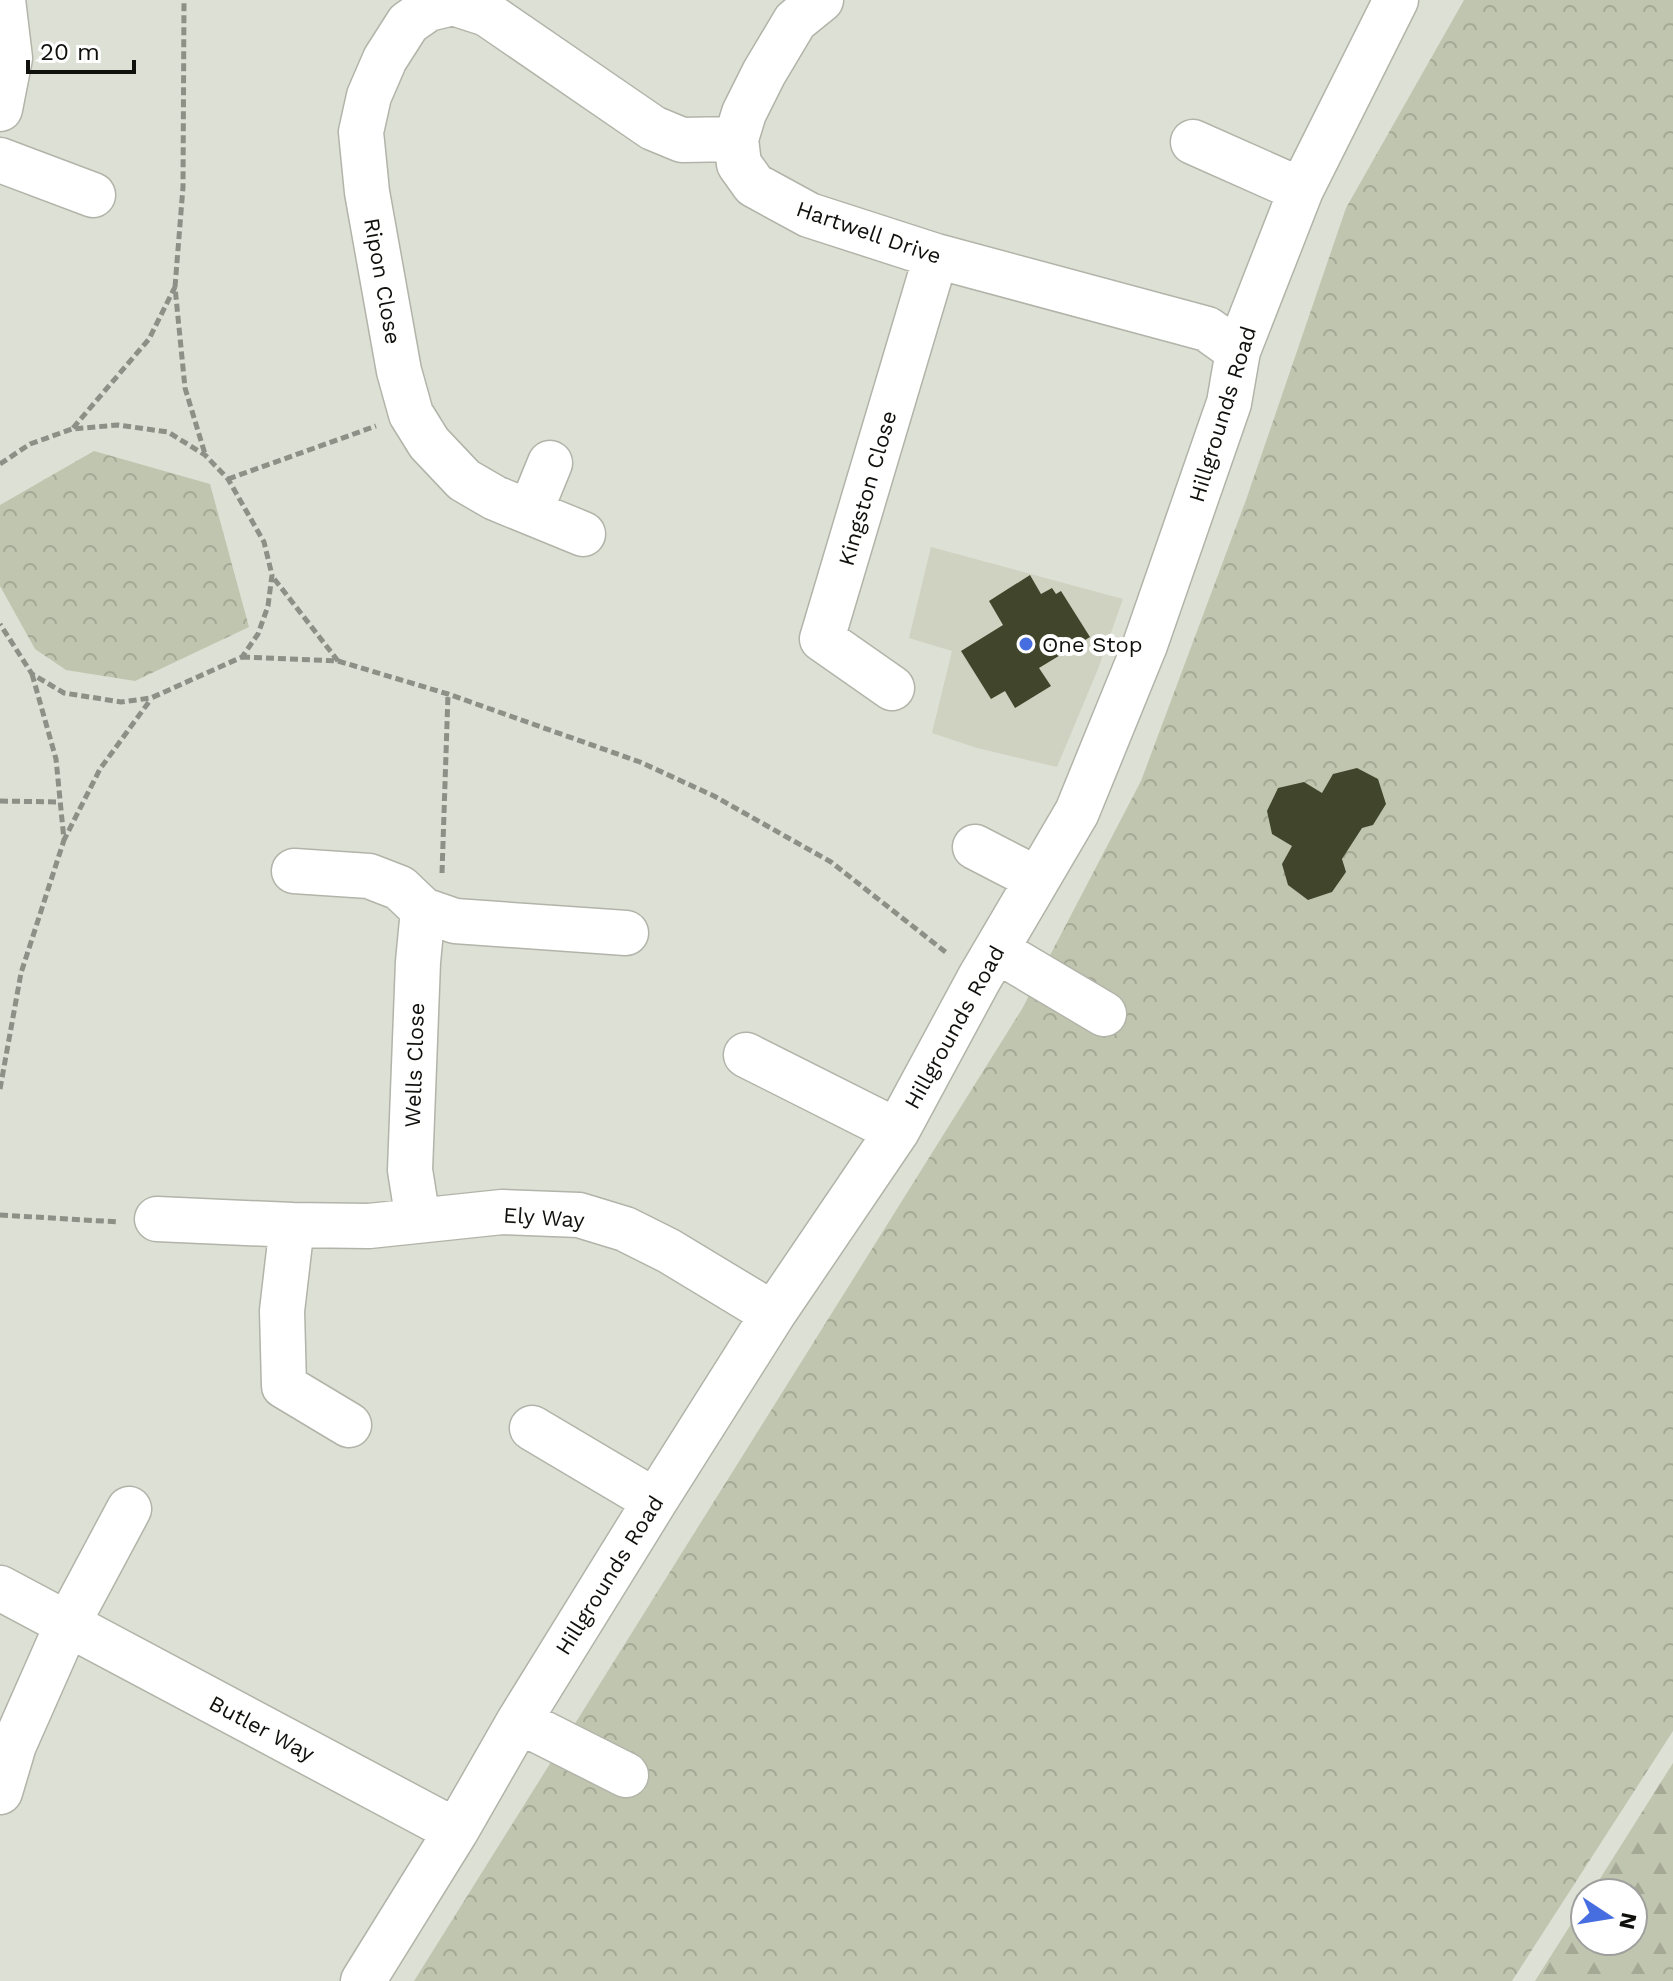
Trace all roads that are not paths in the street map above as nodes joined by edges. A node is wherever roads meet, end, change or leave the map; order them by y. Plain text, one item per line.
1 (3, 0) edge
2 (821, 0) edge
3 (1396, 0) edge
4 (426, 5) edge
5 (0, 109) edge
6 (736, 139) junction
7 (1193, 142) dead end
8 (0, 160) edge
9 (1301, 190) junction
10 (93, 195) dead end
11 (936, 256) junction
12 (1238, 351) junction
13 (550, 463) dead end
14 (530, 512) junction
15 (583, 534) dead end
16 (892, 688) dead end
17 (975, 847) dead end
18 (294, 871) dead end
19 (1037, 879) junction
20 (432, 913) junction
21 (626, 933) dead end
22 (988, 964) junction
23 (1104, 1014) dead end
24 (746, 1055) dead end
25 (897, 1131) junction
26 (157, 1219) road end
27 (418, 1220) junction
28 (292, 1225) junction
29 (773, 1314) junction
30 (349, 1425) dead end
31 (532, 1428) dead end
32 (655, 1501) junction
33 (129, 1509) dead end
34 (0, 1588) edge
35 (67, 1625) junction
36 (519, 1721) junction
37 (626, 1775) dead end
38 (0, 1792) edge
39 (456, 1831) junction
40 (363, 1981) edge

1 - 5 street
2 - 6 street
3 - 9 street, Hillgrounds Road
4 - 6 street
4 - 14 street, Ripon Close
6 - 11 street, Hartwell Drive
7 - 9 street
8 - 10 street
9 - 12 street, Hillgrounds Road
11 - 12 street, Hartwell Drive
11 - 16 street, Kingston Close
12 - 19 street, Hillgrounds Road
13 - 14 street
14 - 15 street, Ripon Close
17 - 19 street
18 - 20 street
19 - 22 street, Hillgrounds Road
20 - 21 street
20 - 27 street, Wells Close
22 - 23 street
22 - 25 street, Hillgrounds Road
24 - 25 street
25 - 29 street, Hillgrounds Road
26 - 28 street, Ely Way
27 - 28 street, Ely Way
27 - 29 street, Ely Way
28 - 30 street
29 - 32 street, Hillgrounds Road
31 - 32 street
32 - 36 street, Hillgrounds Road
33 - 35 street
34 - 35 street, Butler Way
35 - 38 street
35 - 39 street, Butler Way
36 - 37 street
36 - 39 street, Hillgrounds Road
39 - 40 street, Hillgrounds Road

